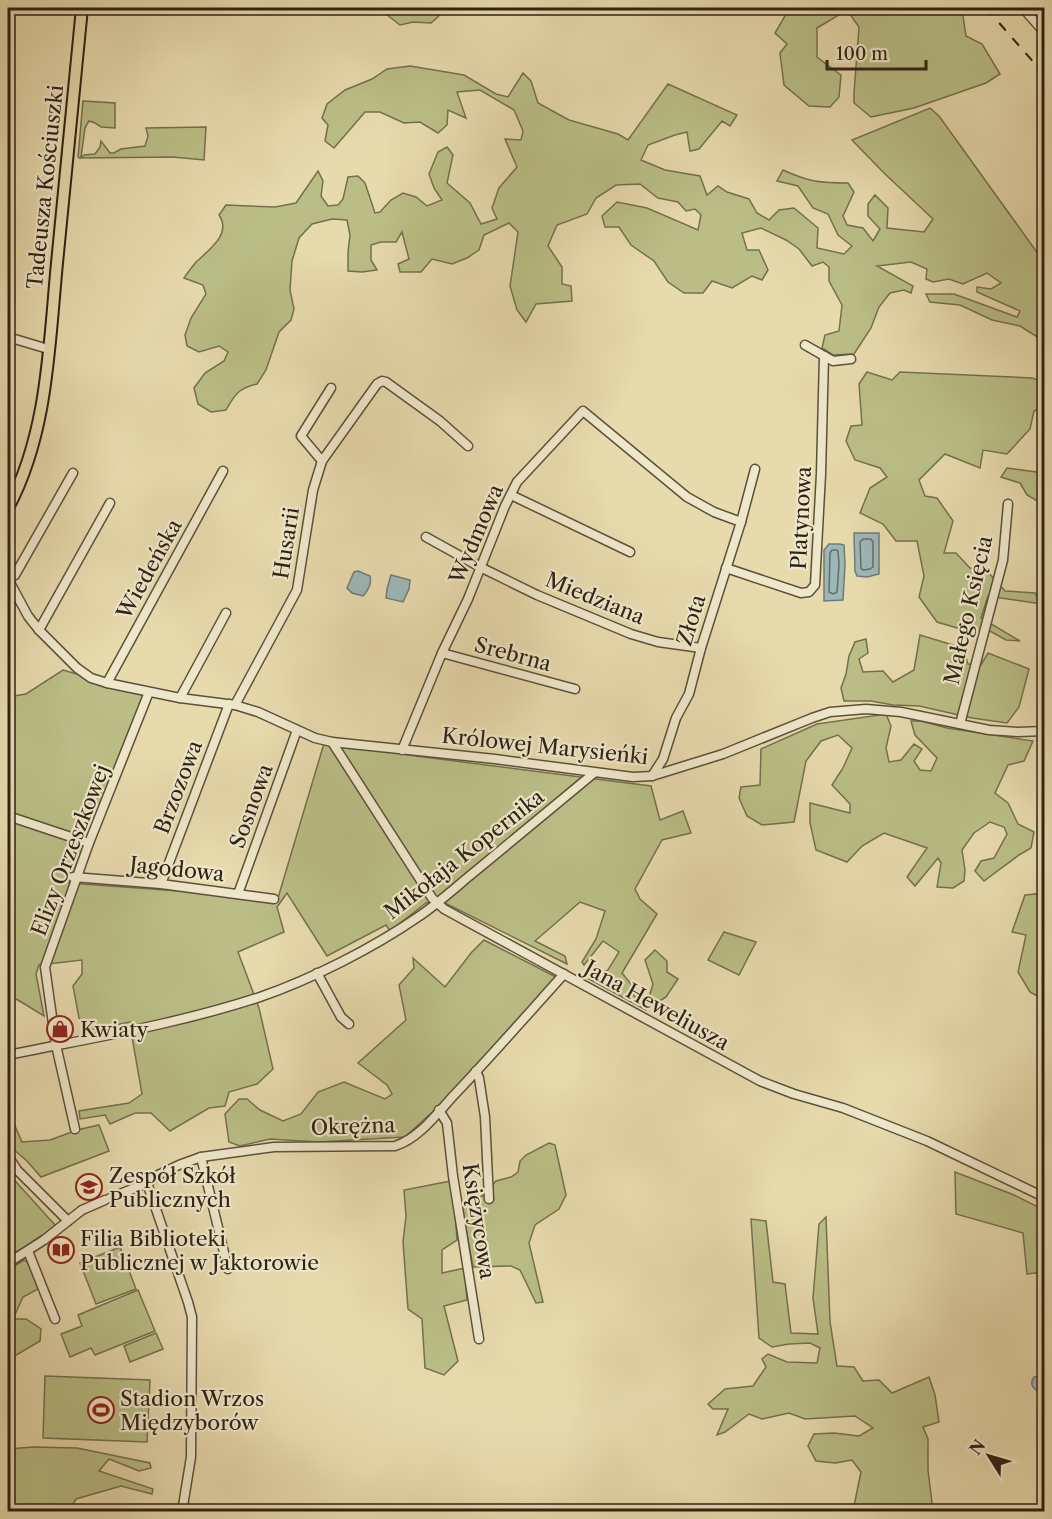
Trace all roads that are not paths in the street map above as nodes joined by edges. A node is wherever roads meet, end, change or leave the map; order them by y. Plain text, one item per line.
1 (82, 8) edge
2 (1023, 8) edge
3 (1044, 32) edge
4 (8, 337) edge
5 (805, 345) dead end
6 (48, 349) junction
7 (824, 356) junction
8 (851, 359) dead end
9 (332, 388) dead end
10 (468, 446) dead end
11 (322, 461) junction
12 (755, 469) dead end
13 (223, 471) dead end
14 (73, 473) dead end
15 (511, 495) junction
16 (110, 503) dead end
17 (1008, 504) dead end
18 (8, 508) edge
19 (741, 522) junction
20 (426, 537) dead end
21 (630, 552) dead end
22 (480, 567) junction
23 (726, 568) junction
24 (8, 579) edge
25 (226, 613) dead end
26 (39, 630) junction
27 (701, 648) junction
28 (442, 653) junction
29 (107, 683) junction
30 (574, 689) dead end
31 (149, 692) junction
32 (180, 698) junction
33 (232, 704) junction
34 (960, 724) junction
35 (297, 730) junction
36 (1044, 731) edge
37 (332, 742) junction
38 (402, 750) junction
39 (594, 773) junction
40 (652, 776) junction
41 (8, 816) edge
42 (88, 843) junction
43 (74, 877) junction
44 (160, 884) junction
45 (238, 894) junction
46 (274, 899) dead end
47 (436, 904) junction
48 (317, 973) junction
49 (564, 974) junction
50 (349, 1024) dead end
51 (56, 1045) junction
52 (8, 1055) edge
53 (476, 1071) junction
54 (440, 1110) junction
55 (75, 1129) dead end
56 (8, 1156) edge
57 (201, 1157) junction
58 (147, 1183) junction
59 (1044, 1197) edge
60 (489, 1199) dead end
61 (68, 1221) junction
62 (28, 1251) junction
63 (8, 1263) edge
64 (228, 1269) dead end
65 (55, 1319) dead end
66 (479, 1339) dead end
67 (182, 1512) edge

1 - 6 main road, Tadeusza Kościuszki
2 - 3 street
4 - 6 street
5 - 7 street
6 - 18 main road, Tadeusza Kościuszki
7 - 8 street
7 - 23 street, Platynowa
9 - 11 street
10 - 11 street, Husarii
11 - 33 street, Husarii
12 - 19 street, Złota
13 - 29 street, Wiedeńska
14 - 24 street, Królowej Marysieńki
15 - 19 street, Wydmowa
15 - 21 street
15 - 22 street, Wydmowa
16 - 26 street
17 - 34 street, Małego Księcia
19 - 23 street, Złota
20 - 22 street, Miedziana
22 - 27 street, Miedziana
22 - 28 street, Wydmowa
23 - 27 street, Złota
24 - 26 street, Królowej Marysieńki
25 - 32 street
26 - 29 street, Królowej Marysieńki
27 - 40 street, Złota
28 - 30 street, Srebrna
28 - 38 street, Wydmowa
29 - 31 street, Królowej Marysieńki
31 - 32 street, Królowej Marysieńki
31 - 42 street, Elizy Orzeszkowej
32 - 33 street, Królowej Marysieńki
33 - 35 street, Królowej Marysieńki
33 - 44 street, Brzozowa
34 - 36 street, Królowej Marysieńki
34 - 40 street, Królowej Marysieńki
35 - 37 street, Królowej Marysieńki
35 - 45 street, Sosnowa
37 - 38 street, Królowej Marysieńki
37 - 47 street, Jana Heweliusza
38 - 39 street, Królowej Marysieńki
39 - 40 street, Królowej Marysieńki
39 - 47 street, Mikołaja Kopernika
41 - 42 street
42 - 43 street, Elizy Orzeszkowej
43 - 44 street, Jagodowa
43 - 51 street, Elizy Orzeszkowej
44 - 45 street, Jagodowa
45 - 46 street, Jagodowa
47 - 48 street, Mikołaja Kopernika
47 - 49 street, Jana Heweliusza
48 - 50 street
48 - 51 street, Mikołaja Kopernika
49 - 53 street, Okrężna
49 - 59 street, Jana Heweliusza
51 - 52 street, Mikołaja Kopernika
51 - 55 street, Elizy Orzeszkowej
53 - 54 street, Okrężna
53 - 60 street
54 - 57 street, Okrężna
54 - 66 street, Księżycowa
56 - 61 street
57 - 58 street, Okrężna
57 - 64 street
58 - 61 street, Okrężna
58 - 67 street
61 - 62 street, Okrężna
62 - 63 street, Okrężna
62 - 65 street

